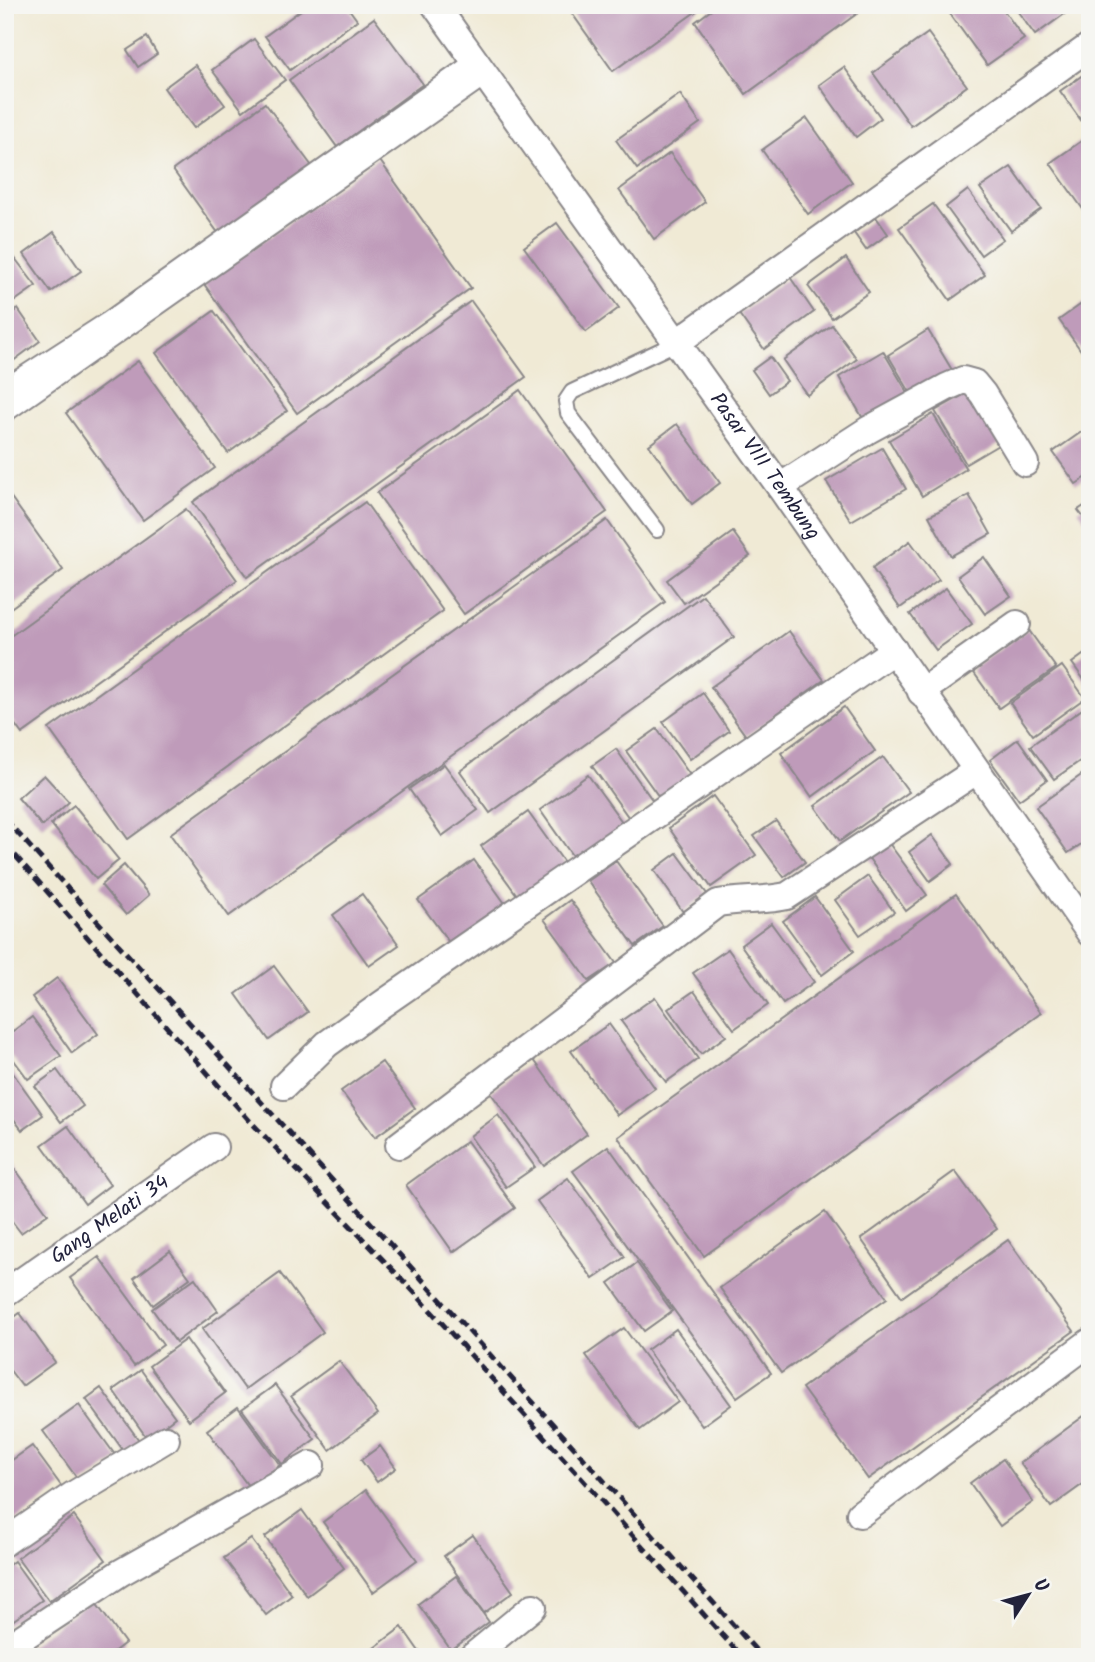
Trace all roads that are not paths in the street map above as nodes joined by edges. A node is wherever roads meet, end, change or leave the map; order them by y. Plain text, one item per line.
1 (435, 5) edge
2 (1090, 46) edge
3 (481, 71) junction
4 (676, 343) junction
5 (5, 393) edge
6 (5, 415) edge
7 (1025, 463) dead end
8 (780, 487) junction
9 (657, 530) dead end
10 (1017, 624) dead end
11 (894, 650) junction
12 (921, 692) junction
13 (976, 771) junction
14 (1090, 933) edge
15 (284, 1086) dead end
16 (399, 1145) dead end
17 (214, 1147) dead end
18 (5, 1293) edge
19 (1090, 1342) edge
20 (166, 1439) dead end
21 (311, 1465) dead end
22 (860, 1514) dead end
23 (5, 1542) edge
24 (533, 1607) dead end
25 (5, 1649) edge
26 (472, 1657) edge

1 - 3 street, Pasar VIII Tembung
2 - 4 street
3 - 4 street, Pasar VIII Tembung
3 - 5 street
3 - 6 lane
4 - 8 street, Pasar VIII Tembung
4 - 9 lane
7 - 8 street
8 - 11 street, Pasar VIII Tembung
10 - 12 street
11 - 12 street, Pasar VIII Tembung
11 - 15 street
12 - 13 street, Pasar VIII Tembung
13 - 14 street, Pasar VIII Tembung
13 - 16 street
17 - 18 street, Gang Melati 34
19 - 22 street
20 - 23 street
21 - 25 street
24 - 26 street

